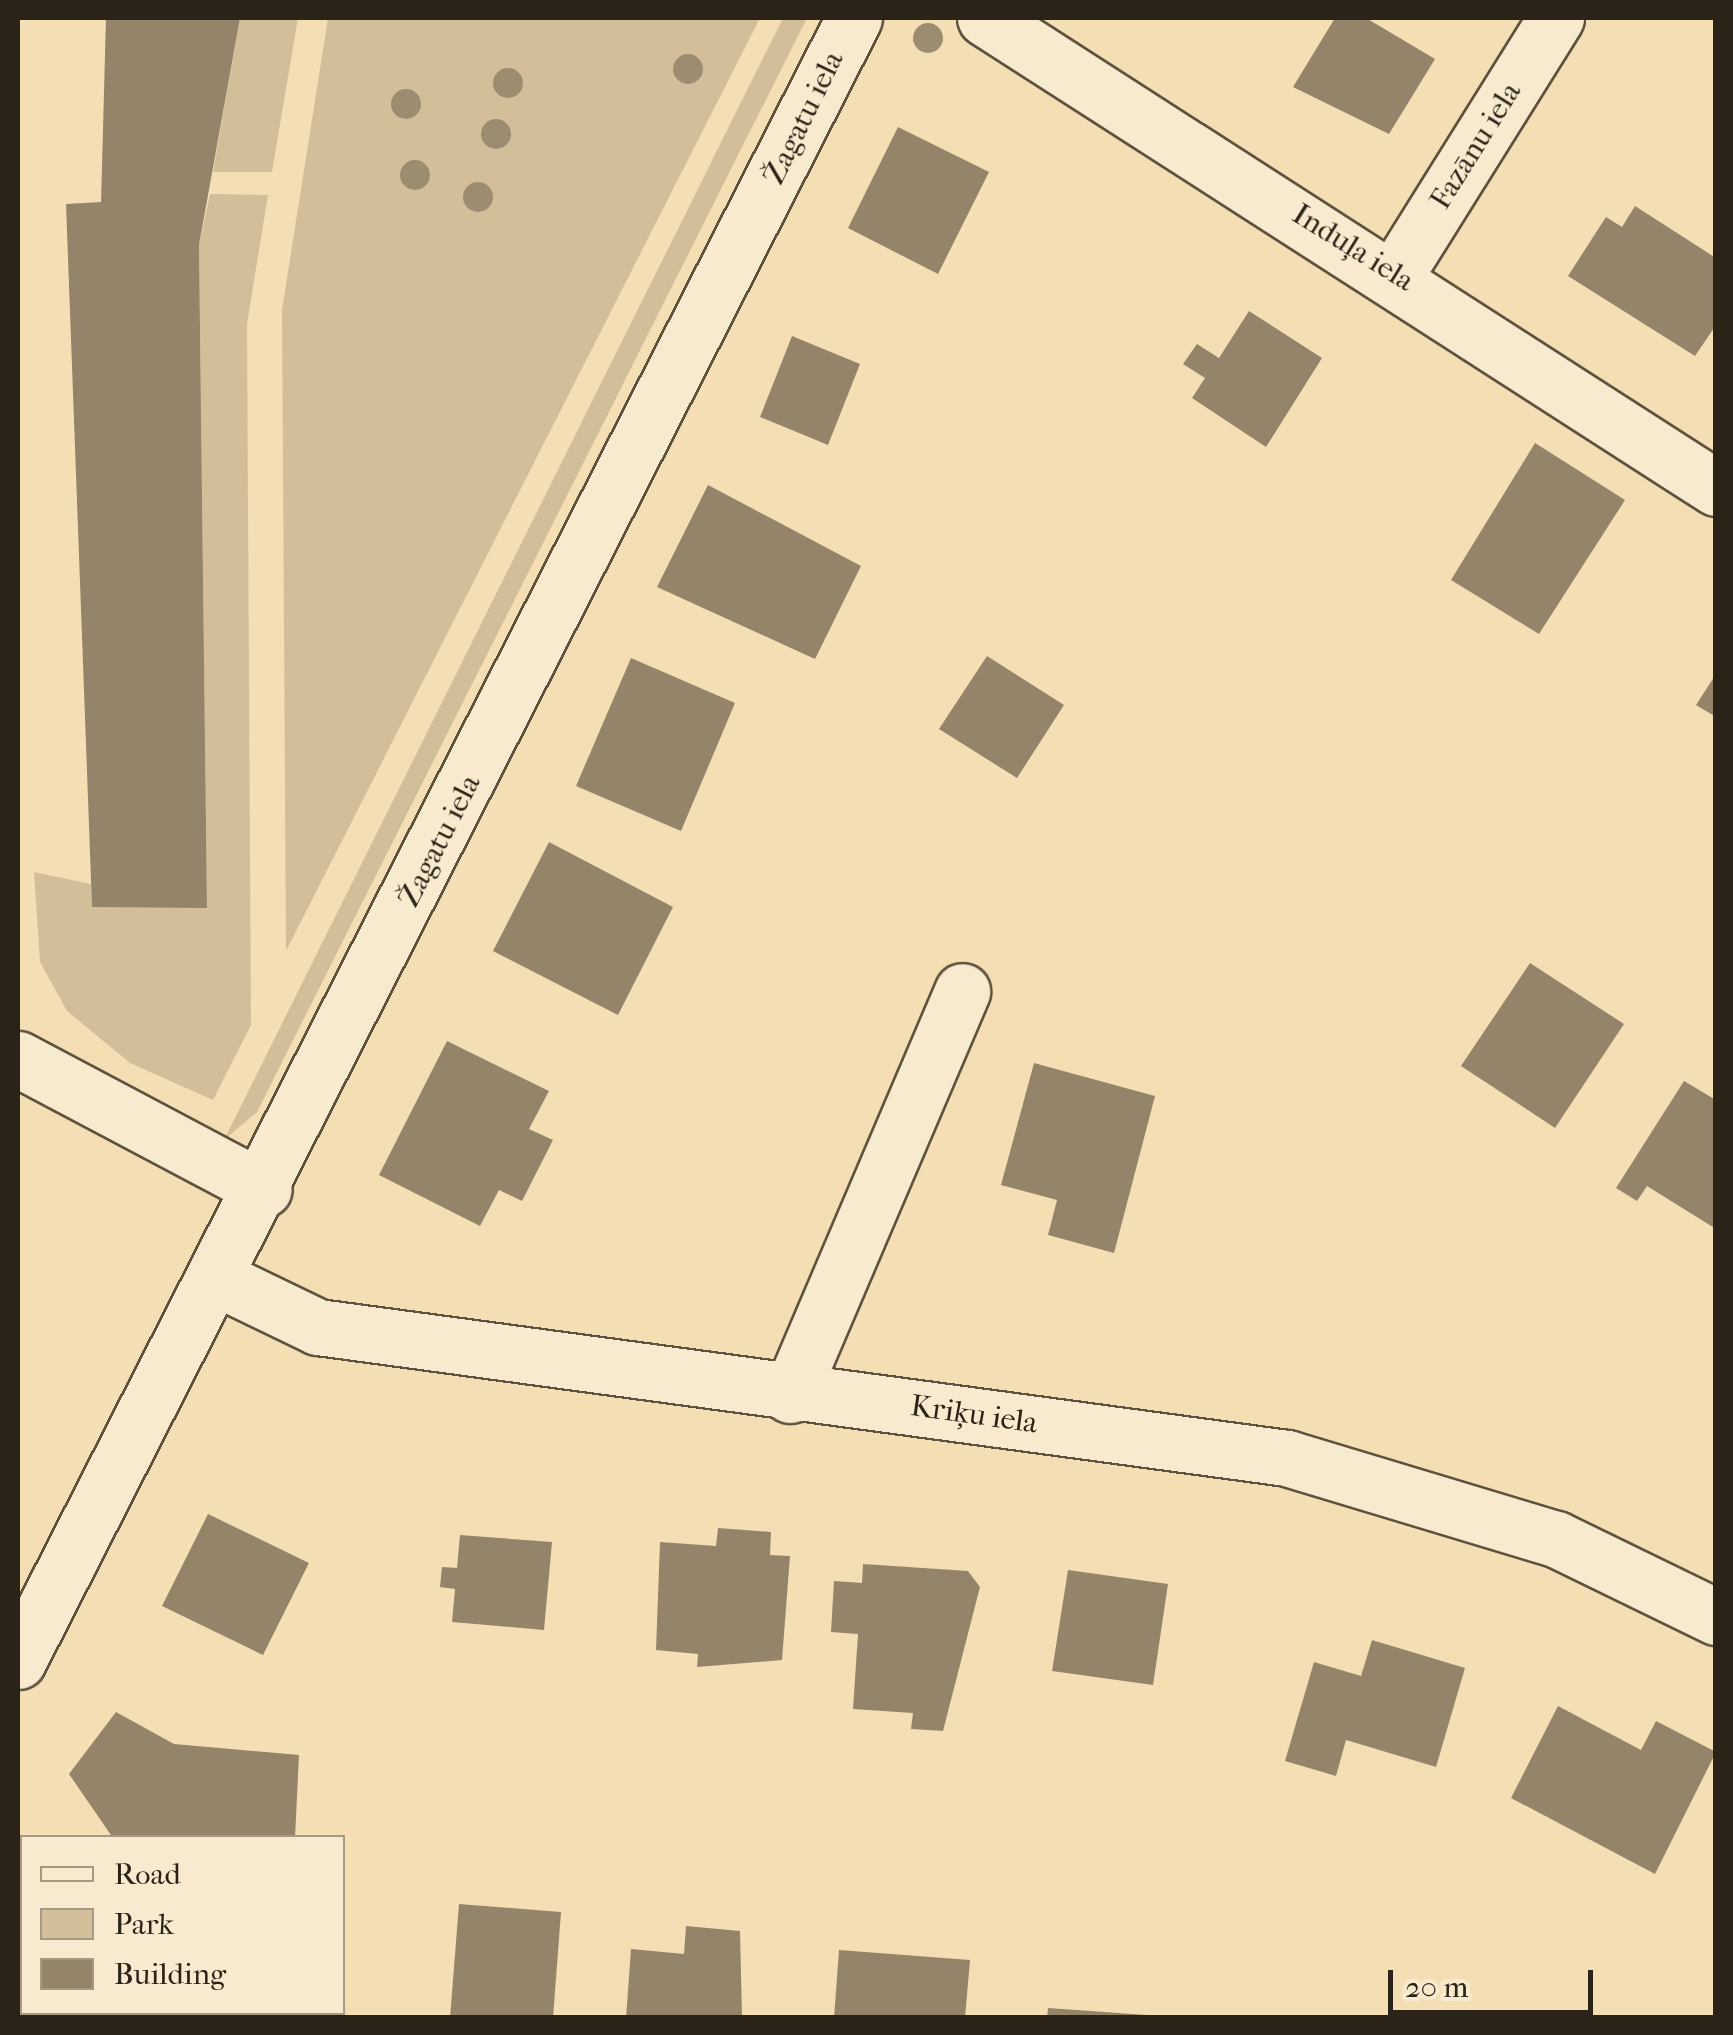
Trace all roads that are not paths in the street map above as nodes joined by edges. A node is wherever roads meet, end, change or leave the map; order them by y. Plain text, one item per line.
1 (854, 18) edge
2 (985, 18) edge
3 (1556, 18) edge
4 (1396, 274) junction
5 (1716, 488) edge
6 (962, 991) dead end
7 (18, 1060) edge
8 (264, 1189) junction
9 (216, 1278) junction
10 (790, 1395) junction
11 (1716, 1617) edge
12 (18, 1660) edge

1 - 8 street, Žagatu iela
2 - 4 street, Induļa iela
3 - 4 street, Fazānu iela
4 - 5 street, Induļa iela
6 - 10 street
7 - 8 street
8 - 9 street, Žagatu iela
9 - 10 street, Kriķu iela
9 - 12 street, Žagatu iela
10 - 11 street, Kriķu iela

